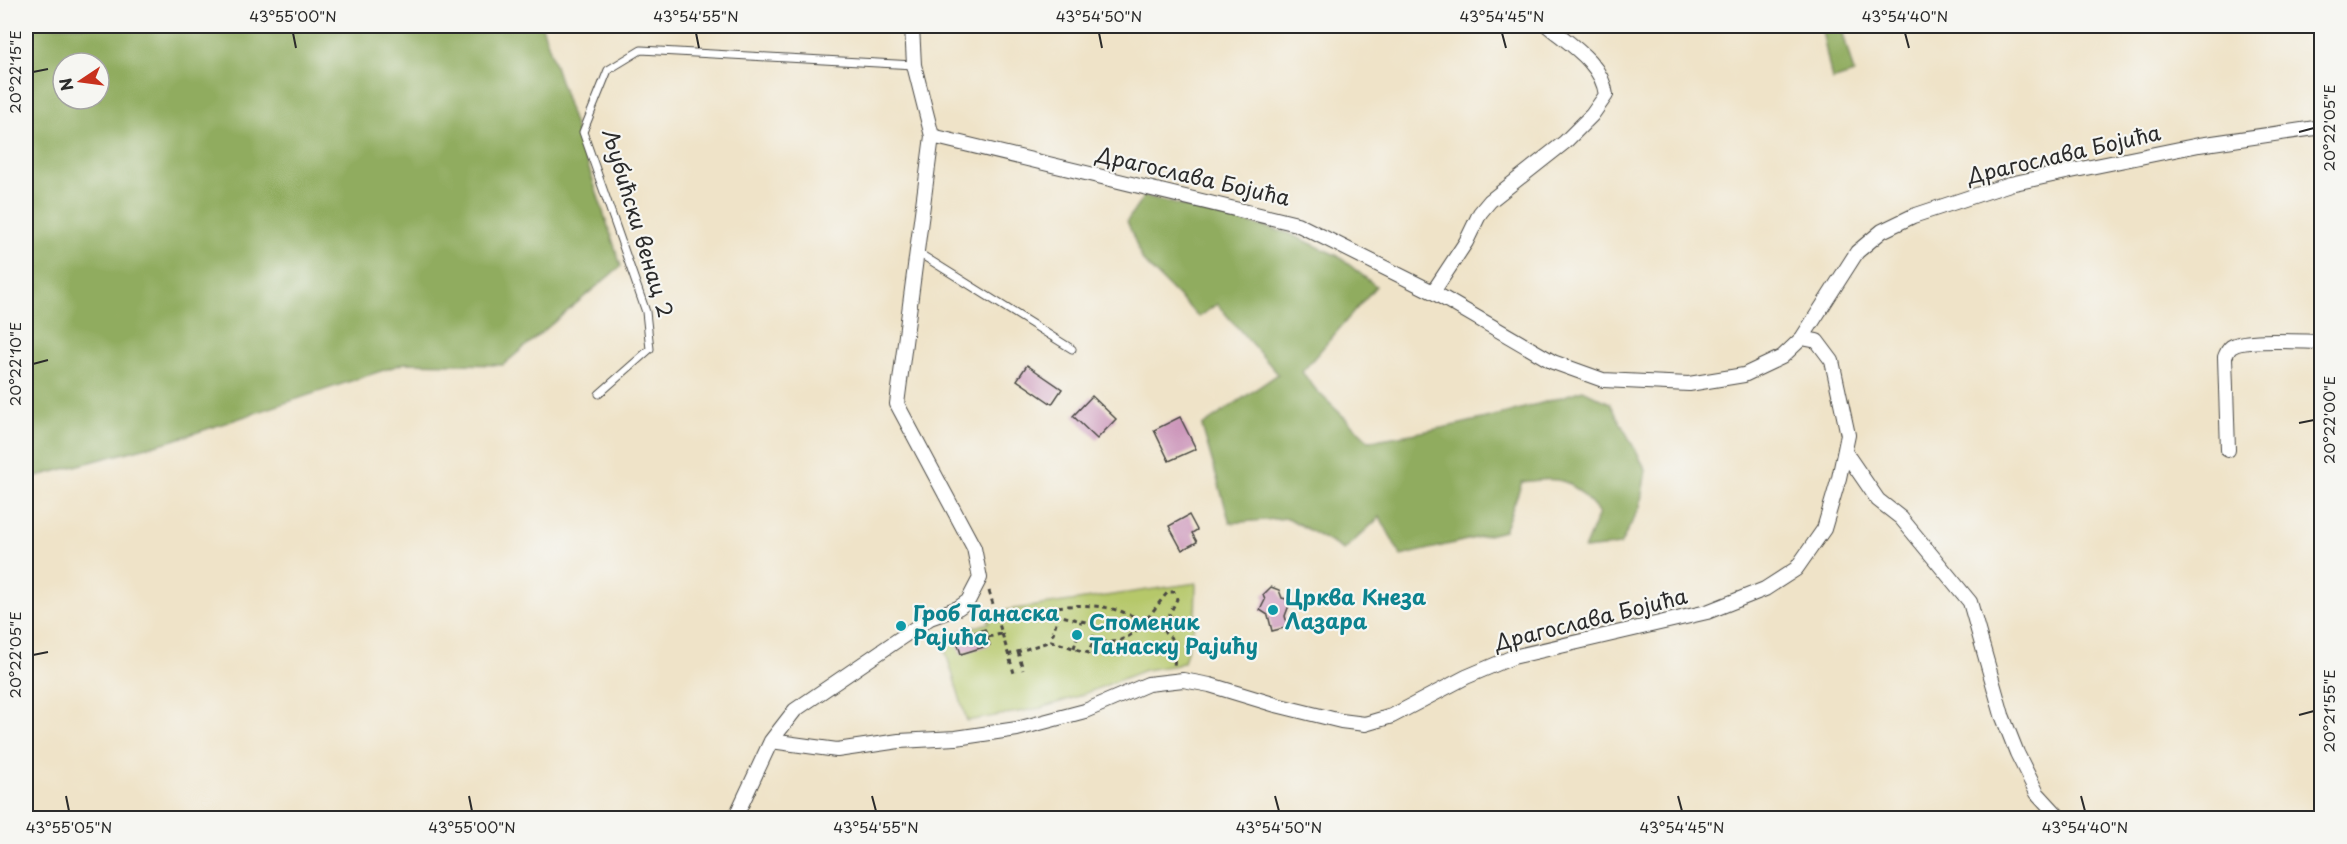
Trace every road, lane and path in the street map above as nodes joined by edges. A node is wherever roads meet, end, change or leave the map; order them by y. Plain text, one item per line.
1 (912, 26) edge
2 (1548, 26) edge
3 (914, 65) junction
4 (2322, 126) edge
5 (932, 136) junction
6 (917, 252) junction
7 (1433, 292) junction
8 (1802, 338) junction
9 (2322, 342) edge
10 (1072, 349) dead end
11 (599, 394) dead end
12 (2228, 450) dead end
13 (1845, 452) junction
14 (980, 578) junction
15 (1037, 610) junction
16 (1058, 615) junction
17 (996, 616) junction
18 (1081, 621) junction
19 (1145, 623) junction
20 (1078, 632) dead end
21 (1002, 634) junction
22 (988, 637) dead end
23 (1077, 637) dead end
24 (1093, 640) junction
25 (1051, 641) junction
26 (1074, 648) junction
27 (1018, 652) junction
28 (1008, 655) junction
29 (1023, 670) dead end
30 (1014, 673) dead end
31 (1174, 680) junction
32 (771, 741) junction
33 (735, 819) edge
34 (2060, 819) edge

1 - 3 street
2 - 7 street
3 - 5 street
3 - 11 lane, Љубићски венац 2
4 - 8 street, Драгослава Бојића
5 - 6 street
5 - 7 street, Драгослава Бојића
6 - 10 lane
6 - 14 street
7 - 8 street, Драгослава Бојића
8 - 13 street, Драгослава Бојића
9 - 12 street
13 - 31 street, Драгослава Бојића
13 - 34 street
14 - 17 path
14 - 32 street
15 - 16 path
15 - 17 path
15 - 19 path
16 - 18 path
16 - 25 path
17 - 21 path
18 - 20 path
18 - 24 path
19 - 24 path
19 - 31 path
21 - 22 path
21 - 28 path
23 - 26 path
24 - 26 path
25 - 26 path
25 - 27 path
27 - 28 path
27 - 29 path
28 - 30 path
31 - 32 street, Драгослава Бојића
32 - 33 street

